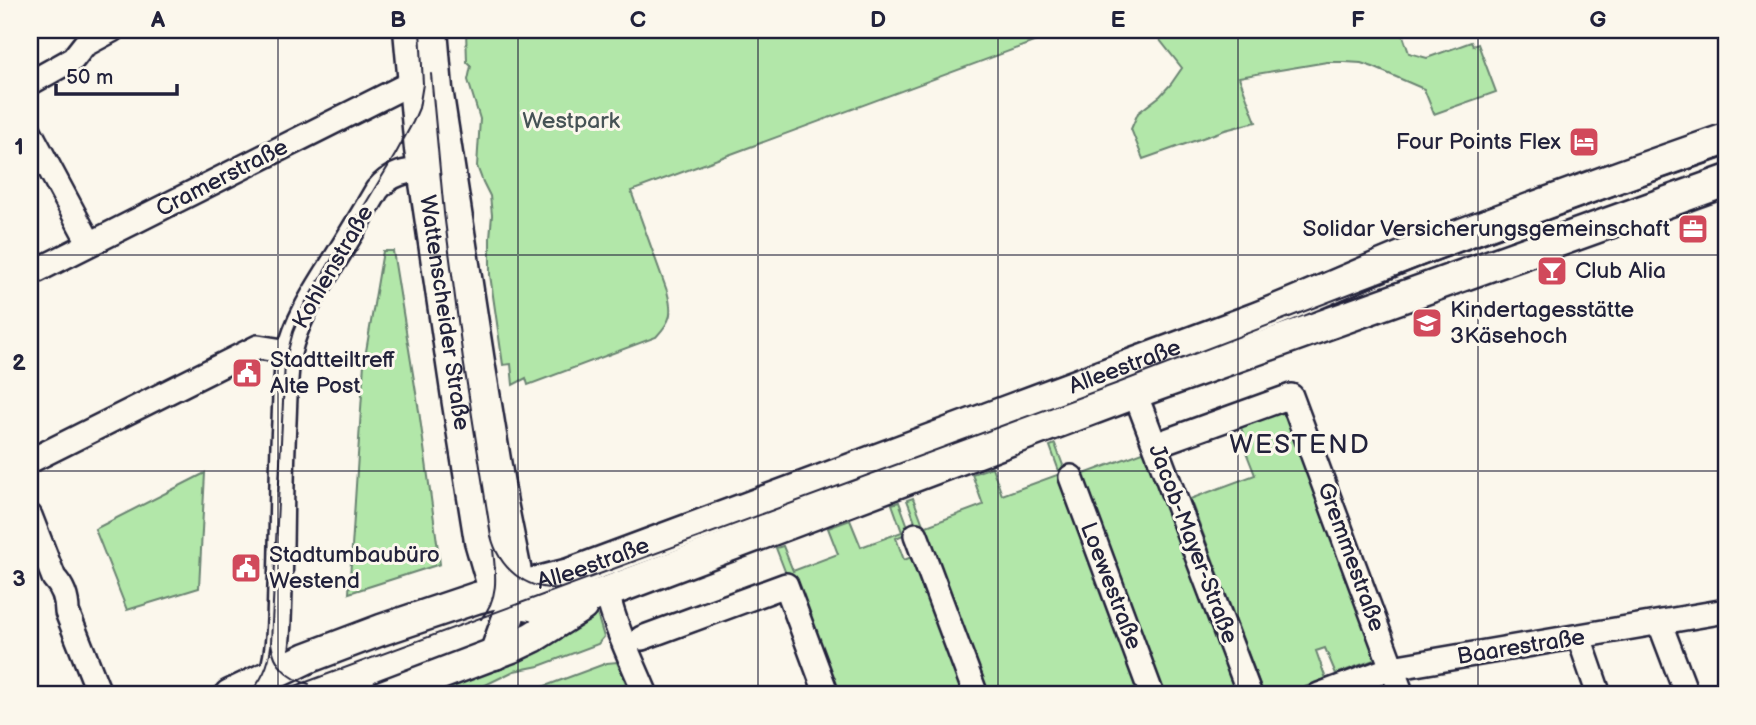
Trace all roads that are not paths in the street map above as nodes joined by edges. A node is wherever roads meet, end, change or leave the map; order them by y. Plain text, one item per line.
1 (409, 30) edge
2 (432, 30) edge
3 (106, 31) edge
4 (413, 82) junction
5 (30, 83) edge
6 (30, 132) edge
7 (1726, 139) edge
8 (436, 168) junction
9 (1726, 181) edge
10 (90, 244) junction
11 (30, 274) edge
12 (289, 352) junction
13 (1135, 393) junction
14 (1155, 446) junction
15 (30, 461) edge
16 (1070, 477) dead end
17 (30, 516) edge
18 (916, 535) dead end
19 (607, 592) junction
20 (509, 594) junction
21 (1726, 611) edge
22 (1660, 624) junction
23 (1579, 637) junction
24 (642, 638) dead end
25 (495, 654) junction
26 (1392, 668) junction
27 (270, 688) edge
28 (100, 695) edge
29 (230, 695) edge
30 (385, 695) edge
31 (646, 695) edge
32 (827, 695) edge
33 (976, 695) edge
34 (1152, 695) edge
35 (1250, 695) edge
36 (1319, 695) edge
37 (1402, 695) edge
38 (1599, 695) edge
39 (1687, 695) edge

1 - 4 main road, Wattenscheider Straße
2 - 8 main road, Wattenscheider Straße
3 - 5 street
4 - 8 main road, Wattenscheider Straße
4 - 10 street, Cramerstraße
6 - 10 street
7 - 20 main road, Alleestraße
8 - 12 street, Kohlenstraße
8 - 20 main road, Wattenscheider Straße
9 - 13 main road, Alleestraße
10 - 11 street, Cramerstraße
12 - 15 street
12 - 27 street, Kohlenstraße
13 - 14 street, Jacob-Mayer-Straße
13 - 19 main road, Alleestraße
14 - 26 street, Gremmestraße
14 - 35 street, Jacob-Mayer-Straße
16 - 34 street, Loewestraße
17 - 28 street
18 - 33 street
19 - 20 main road, Alleestraße
19 - 25 main road, Alleestraße
19 - 31 street
20 - 25 main road, Alleestraße
20 - 27 main road, Alleestraße
21 - 22 street, Baarestraße
22 - 23 street, Baarestraße
22 - 39 street
23 - 26 street, Baarestraße
23 - 38 street
24 - 32 street
25 - 30 main road, Alleestraße
26 - 36 street, Baarestraße
26 - 37 street, Gremmestraße
27 - 29 main road, Alleestraße

